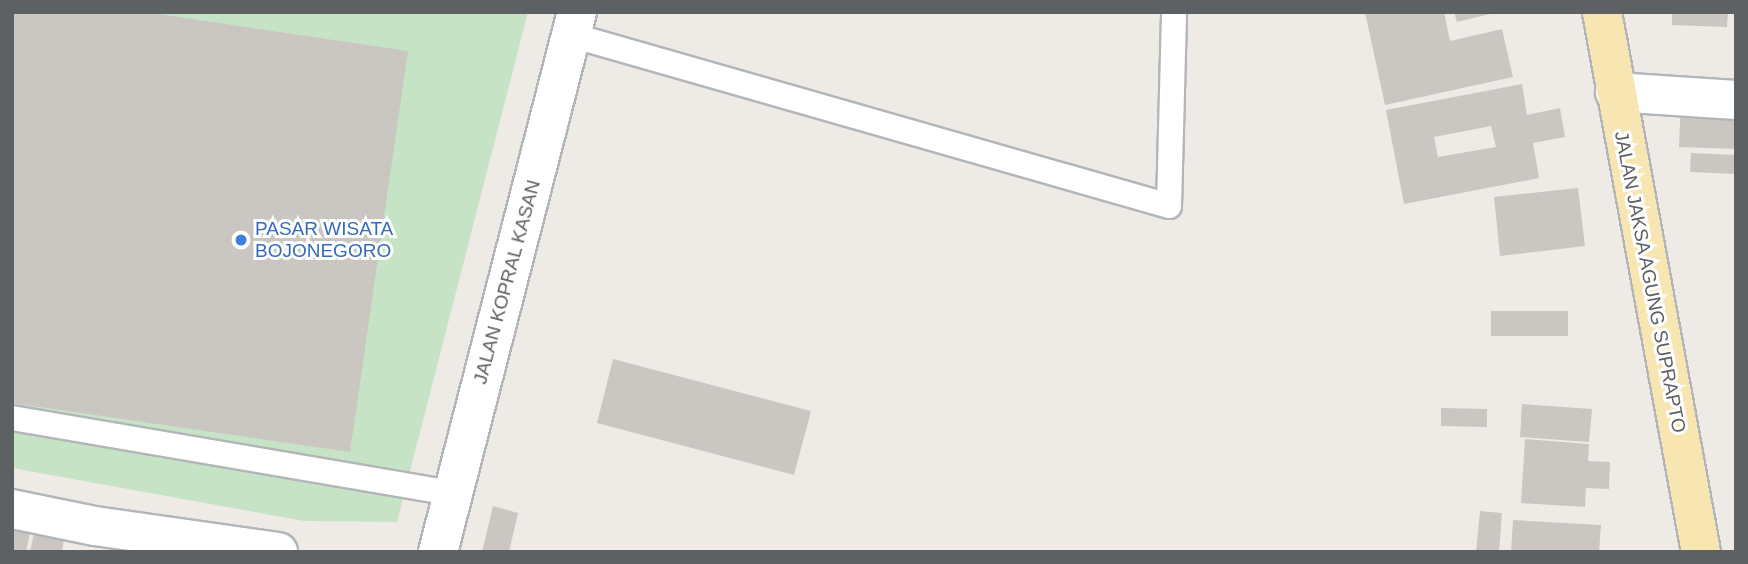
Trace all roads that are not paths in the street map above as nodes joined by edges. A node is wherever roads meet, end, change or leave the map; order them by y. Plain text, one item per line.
1 (1174, 12) edge
2 (1602, 12) edge
3 (573, 24) edge
4 (1615, 92) junction
5 (1736, 100) edge
6 (12, 418) edge
7 (452, 493) junction
8 (12, 509) edge
9 (278, 552) edge
10 (438, 552) edge
11 (1701, 552) edge

1 - 3 lane
2 - 4 main road, JALAN JAKSA AGUNG SUPRAPTO
3 - 7 street, JALAN KOPRAL KASAN
4 - 5 street
4 - 11 main road, JALAN JAKSA AGUNG SUPRAPTO
6 - 7 lane
7 - 10 street, JALAN KOPRAL KASAN
8 - 9 street

